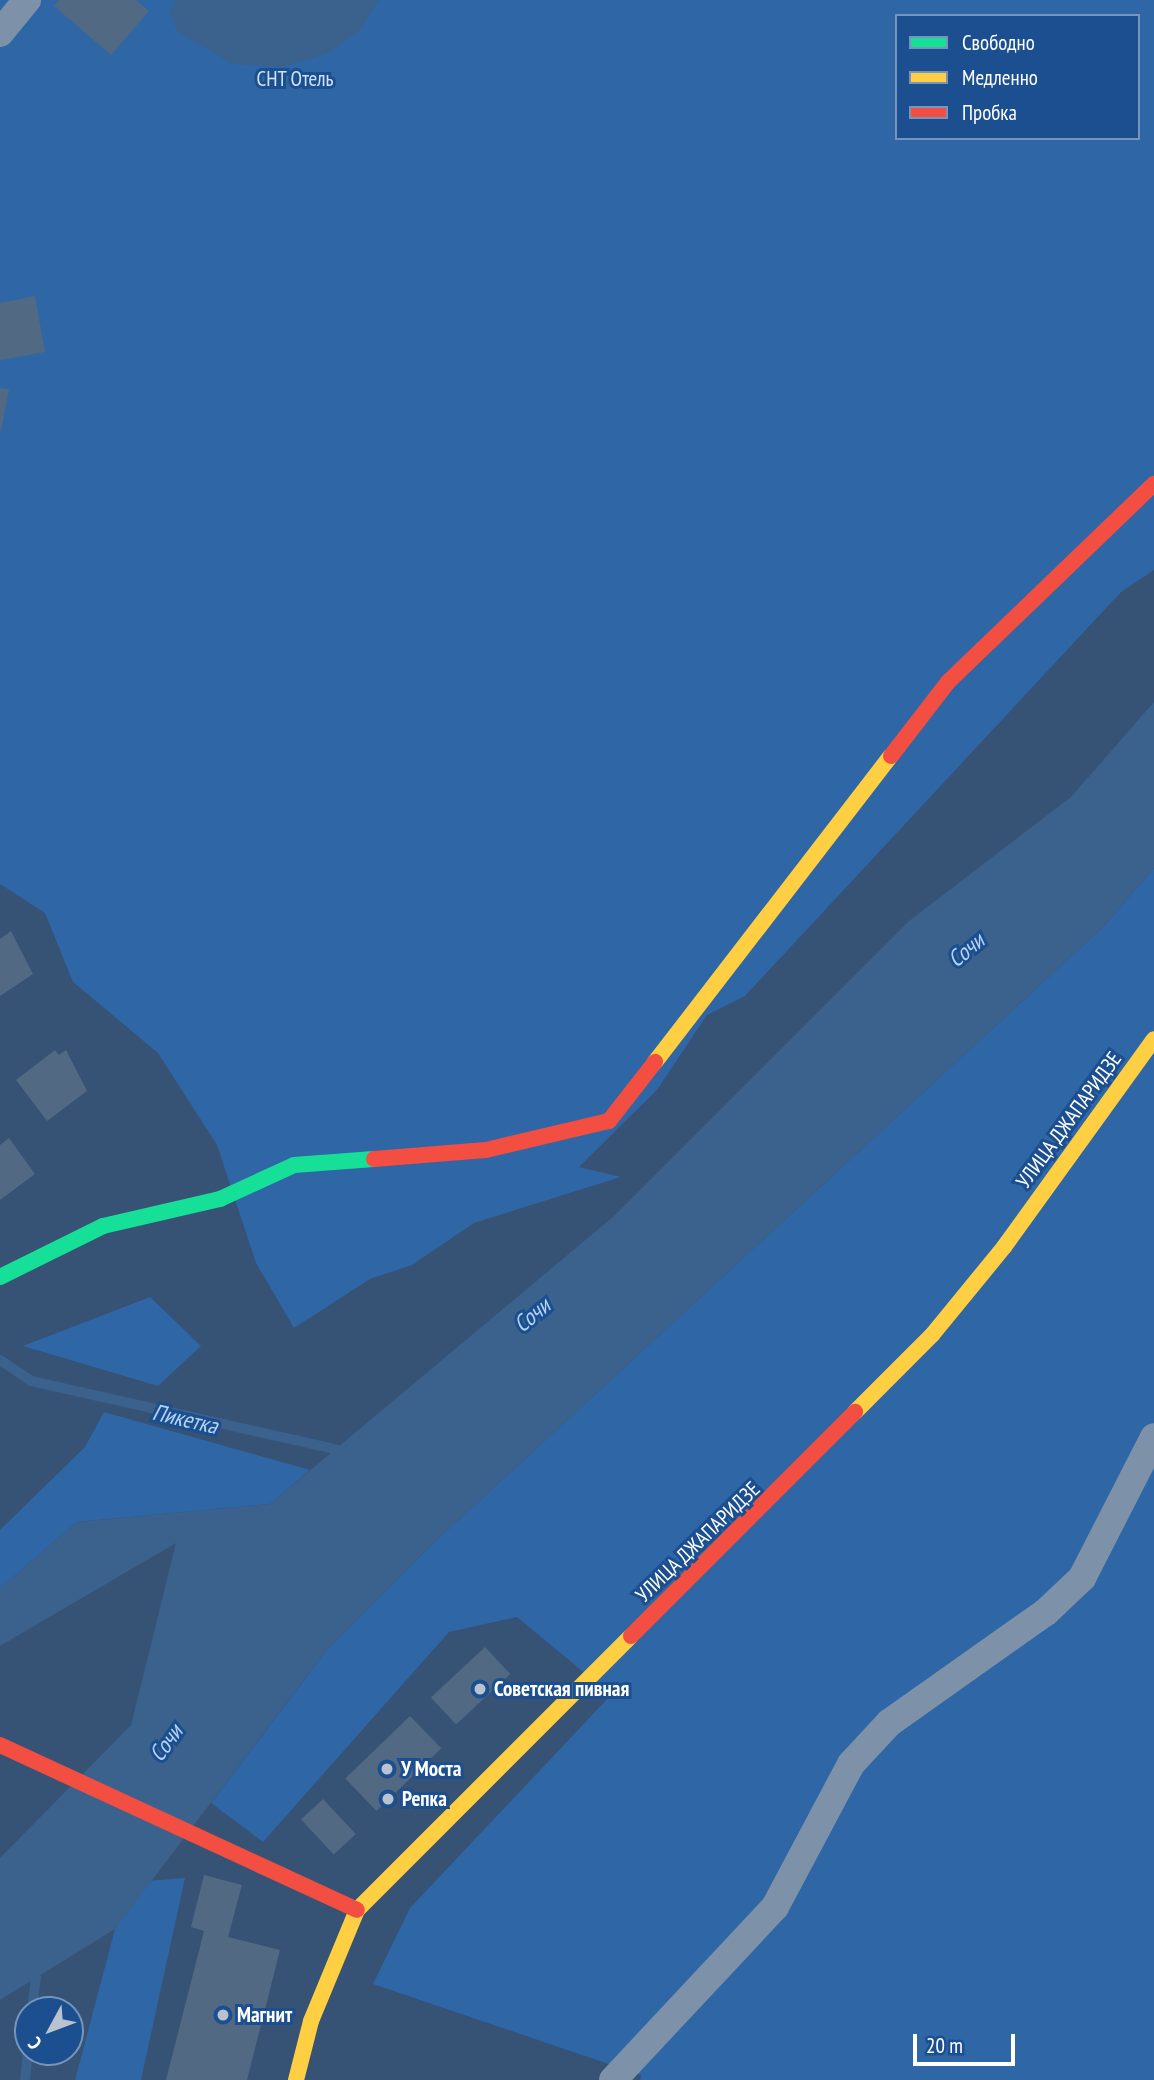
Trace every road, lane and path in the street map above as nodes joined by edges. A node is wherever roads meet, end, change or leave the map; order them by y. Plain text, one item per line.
1 (27, 0) edge
2 (0, 33) edge
3 (1154, 484) edge
4 (1154, 1039) edge
5 (2, 1273) edge
6 (1154, 1437) edge
7 (0, 1745) edge
8 (357, 1910) junction
9 (296, 2080) edge
10 (613, 2080) edge

1 - 2 street
3 - 5 street
4 - 8 street, УЛИЦА ДЖАПАРИДЗЕ
6 - 10 street
7 - 8 street
8 - 9 street, УЛИЦА ДЖАПАРИДЗЕ

